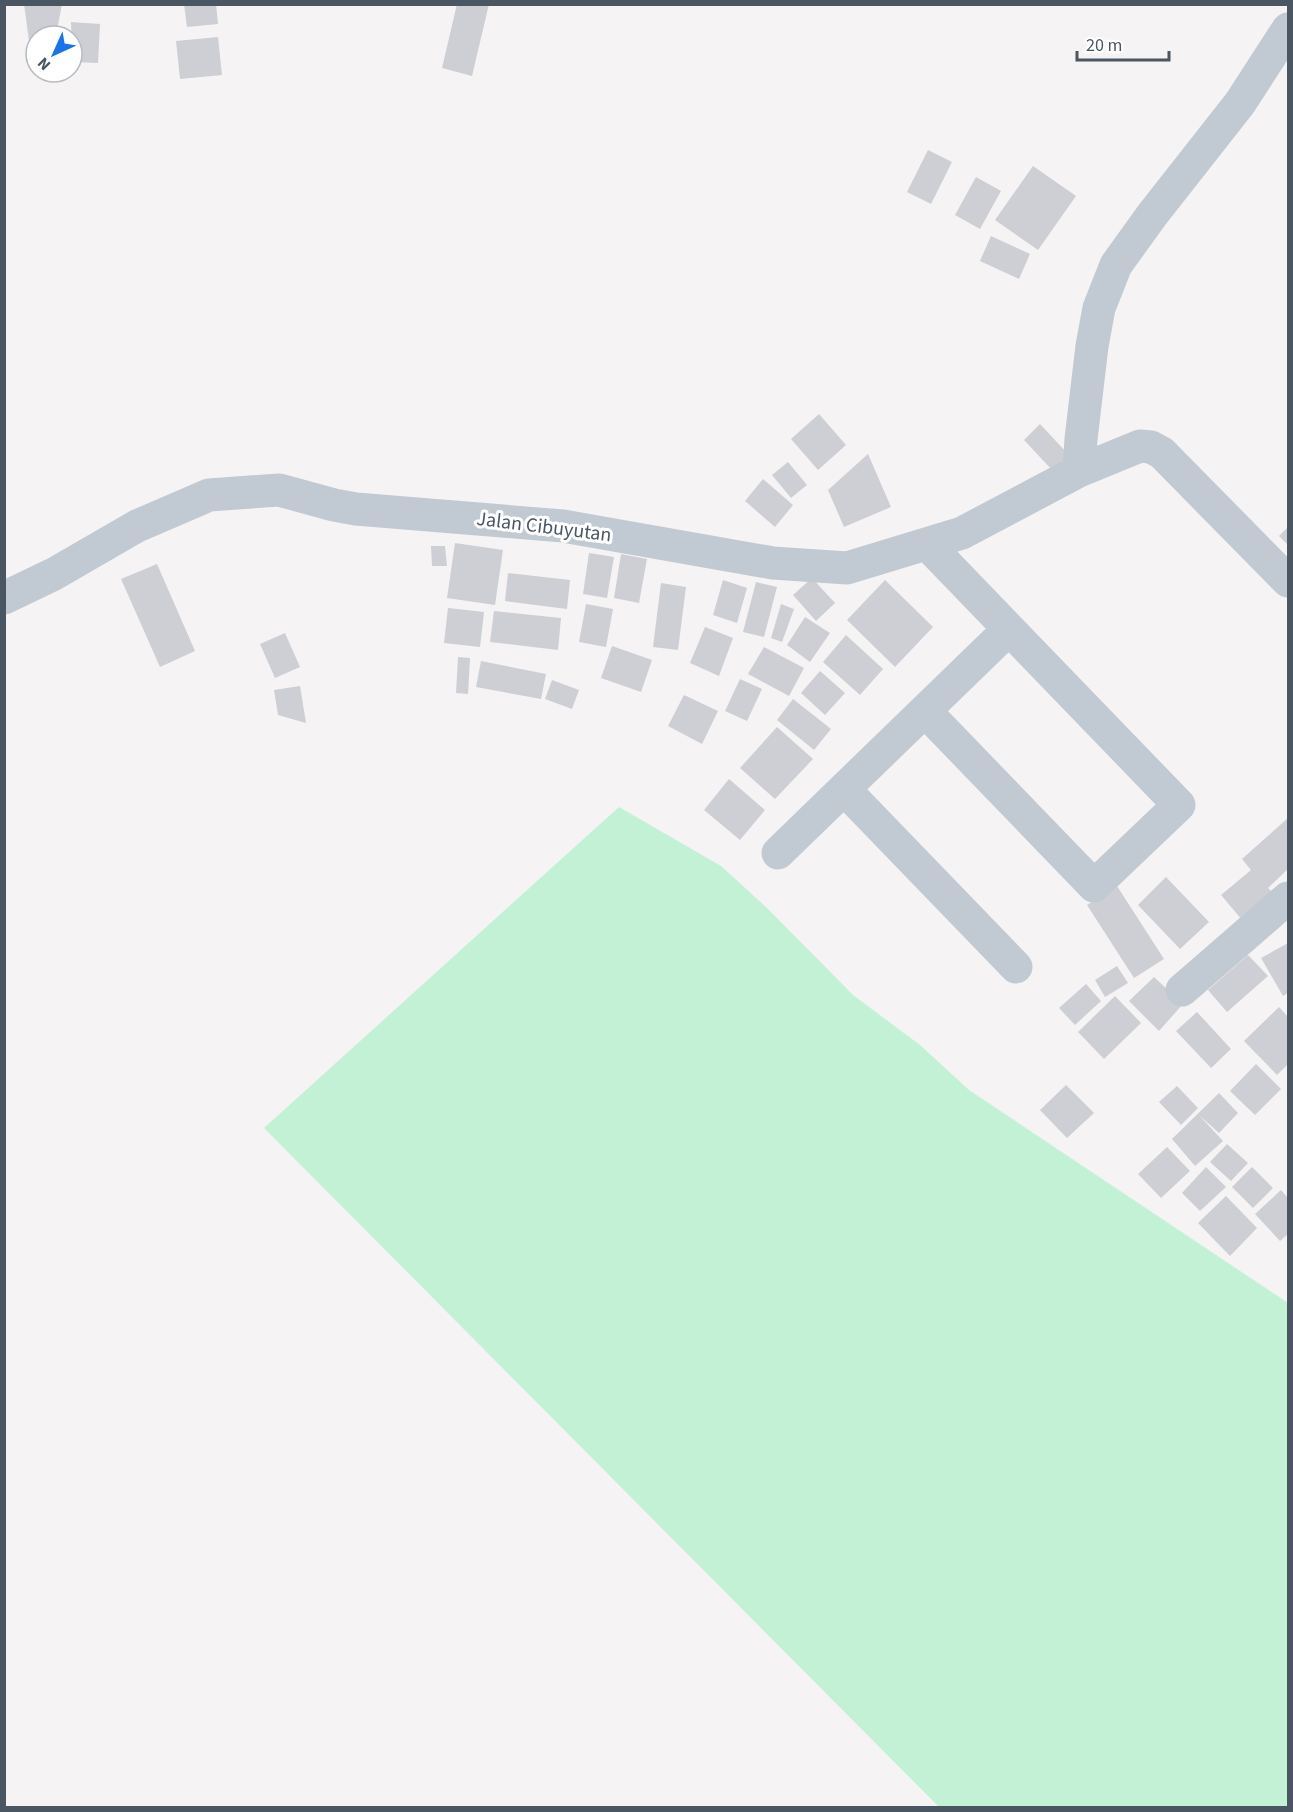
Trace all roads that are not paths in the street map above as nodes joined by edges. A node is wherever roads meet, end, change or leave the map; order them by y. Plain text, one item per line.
1 (1288, 29) edge
2 (1080, 458) junction
3 (927, 544) junction
4 (1288, 581) edge
5 (4, 598) edge
6 (1009, 629) junction
7 (925, 711) junction
8 (844, 789) junction
9 (778, 853) dead end
10 (1288, 898) edge
11 (1016, 967) dead end
12 (1182, 990) dead end

1 - 2 street
2 - 3 street, Jalan Cibuyutan
2 - 4 street, Jalan Cibuyutan
3 - 5 street, Jalan Cibuyutan
3 - 6 street
6 - 7 street
6 - 7 street
7 - 8 street
8 - 9 street
8 - 11 street
10 - 12 street

